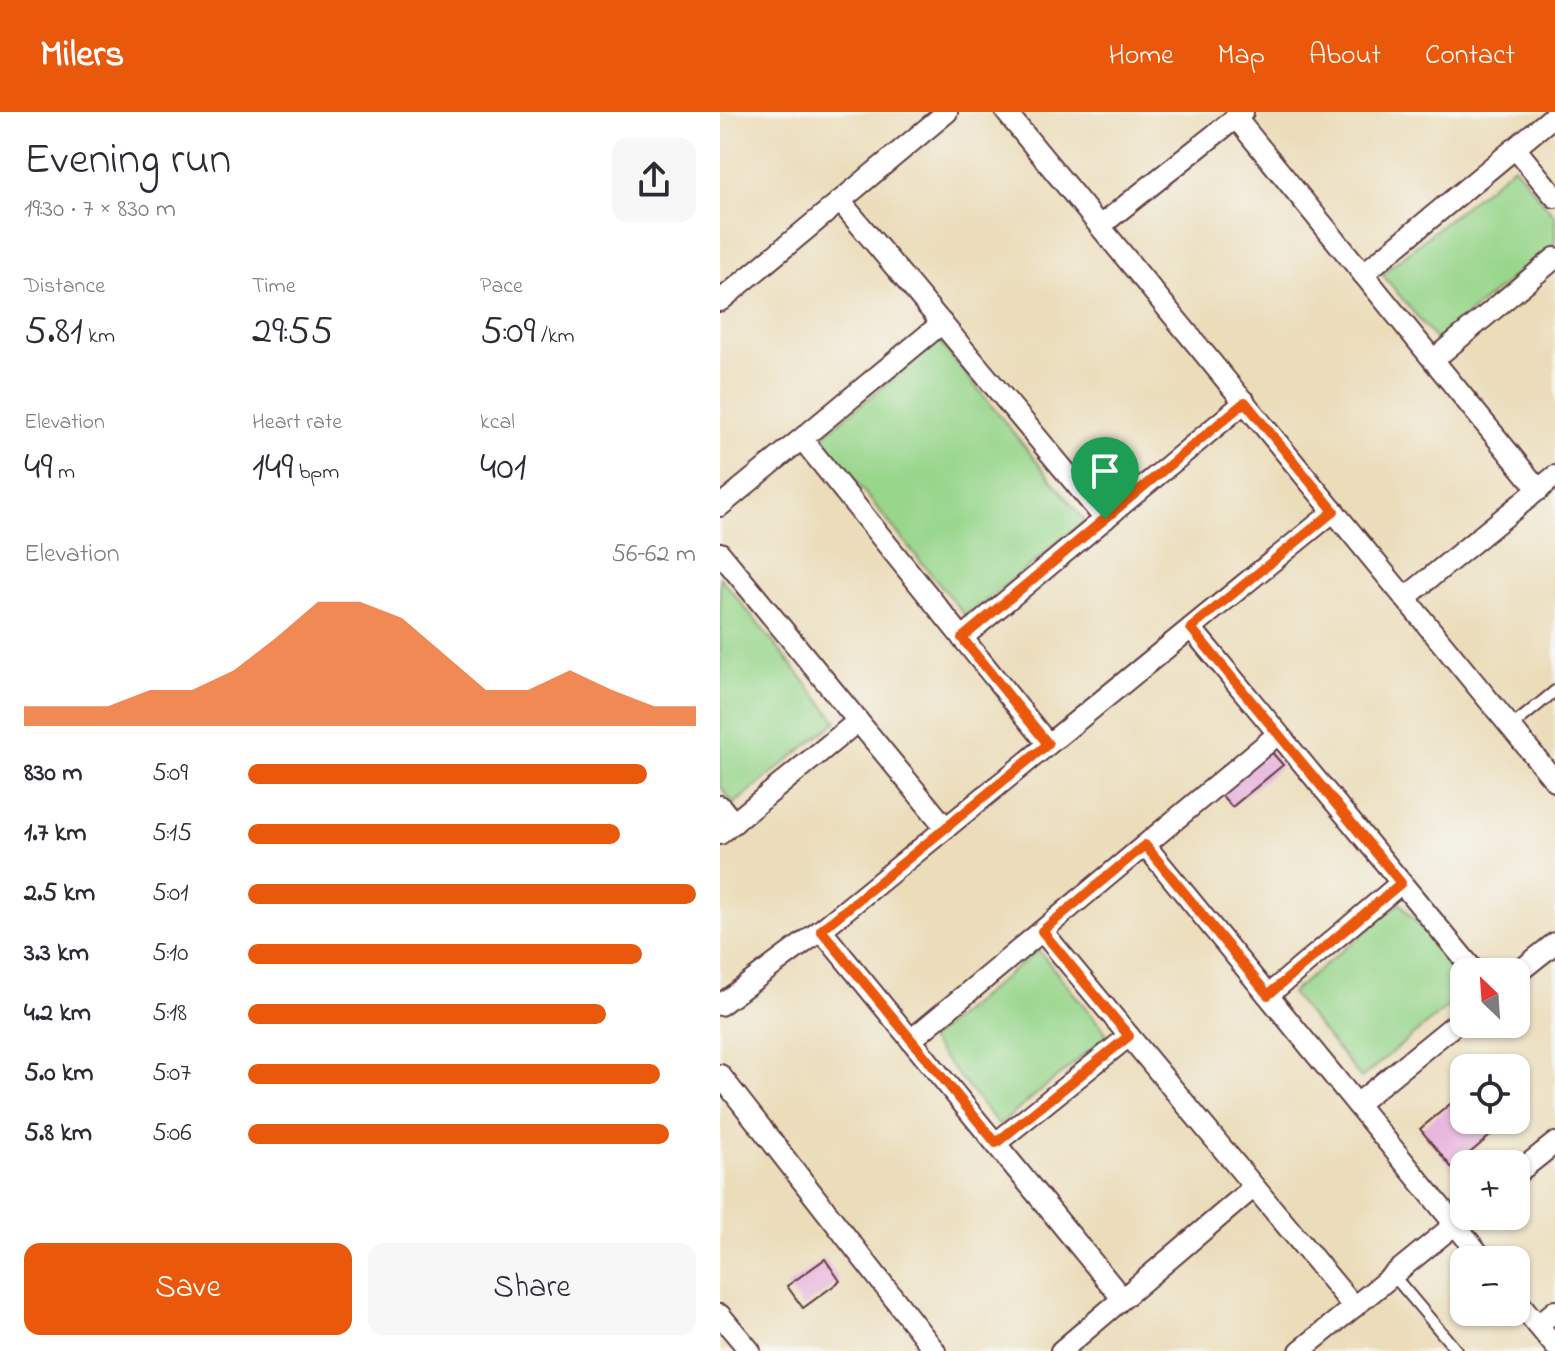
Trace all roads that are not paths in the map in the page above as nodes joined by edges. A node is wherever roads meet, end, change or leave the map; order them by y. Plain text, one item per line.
1 (947, 112) edge
2 (1006, 112) edge
3 (1240, 115) edge
4 (1555, 115) edge
5 (1515, 148) junction
6 (1555, 197) edge
7 (840, 201) junction
8 (1100, 226) junction
9 (1555, 258) edge
10 (1363, 274) junction
11 (720, 301) edge
12 (942, 323) junction
13 (1433, 360) junction
14 (1245, 402) junction
15 (802, 439) junction
16 (1555, 476) edge
17 (1539, 490) junction
18 (720, 506) edge
19 (1334, 511) junction
20 (1105, 519) junction
21 (720, 553) edge
22 (1405, 598) junction
23 (1191, 628) junction
24 (962, 638) junction
25 (1555, 691) edge
26 (858, 721) junction
27 (1511, 727) junction
28 (1278, 734) junction
29 (1048, 744) junction
30 (1555, 781) edge
31 (720, 806) edge
32 (727, 828) edge
33 (946, 828) junction
34 (1145, 845) junction
35 (1401, 883) junction
36 (821, 930) junction
37 (1042, 931) junction
38 (1555, 943) edge
39 (1463, 958) edge
40 (1530, 963) edge
41 (1268, 995) junction
42 (720, 1005) edge
43 (1450, 1028) edge
44 (1129, 1036) junction
45 (911, 1040) junction
46 (720, 1075) edge
47 (1357, 1104) junction
48 (996, 1143) junction
49 (1555, 1143) edge
50 (1530, 1163) edge
51 (1254, 1187) junction
52 (1450, 1209) edge
53 (1450, 1228) edge
54 (1393, 1275) junction
55 (1121, 1297) junction
56 (1354, 1307) junction
57 (1555, 1311) edge
58 (720, 1315) edge
59 (1530, 1316) edge
60 (1538, 1325) junction
61 (1555, 1346) edge
62 (750, 1351) edge
63 (935, 1351) edge
64 (1061, 1351) edge
65 (1300, 1351) edge
66 (1457, 1351) edge

1 - 7 street
2 - 8 street
3 - 8 street
3 - 10 street
4 - 5 street
5 - 6 street
5 - 10 street
7 - 11 street
7 - 12 street
8 - 14 street
9 - 13 street
10 - 13 street
12 - 15 street
12 - 20 street
13 - 17 street
14 - 19 street
14 - 20 street
15 - 18 street
15 - 24 street
16 - 17 street
17 - 22 street
19 - 22 street
19 - 23 street
20 - 24 street
21 - 26 street
22 - 27 street
23 - 28 street
23 - 29 street
24 - 29 street
25 - 27 lane
26 - 32 street
26 - 33 street
27 - 30 street
28 - 34 street
28 - 35 street
29 - 33 street
31 - 32 street
33 - 36 street
34 - 37 street
34 - 41 street
35 - 39 street
35 - 41 street
36 - 42 street
36 - 45 street
37 - 44 street
37 - 45 street
38 - 40 street
41 - 47 street
43 - 47 street
44 - 48 street
44 - 51 street
45 - 48 street
46 - 63 street
47 - 52 street
48 - 55 street
49 - 50 street
51 - 55 street
51 - 56 street
53 - 54 street
54 - 56 street
54 - 66 lane
55 - 64 street
56 - 65 street
57 - 60 street
58 - 62 street
59 - 60 street
60 - 61 street

